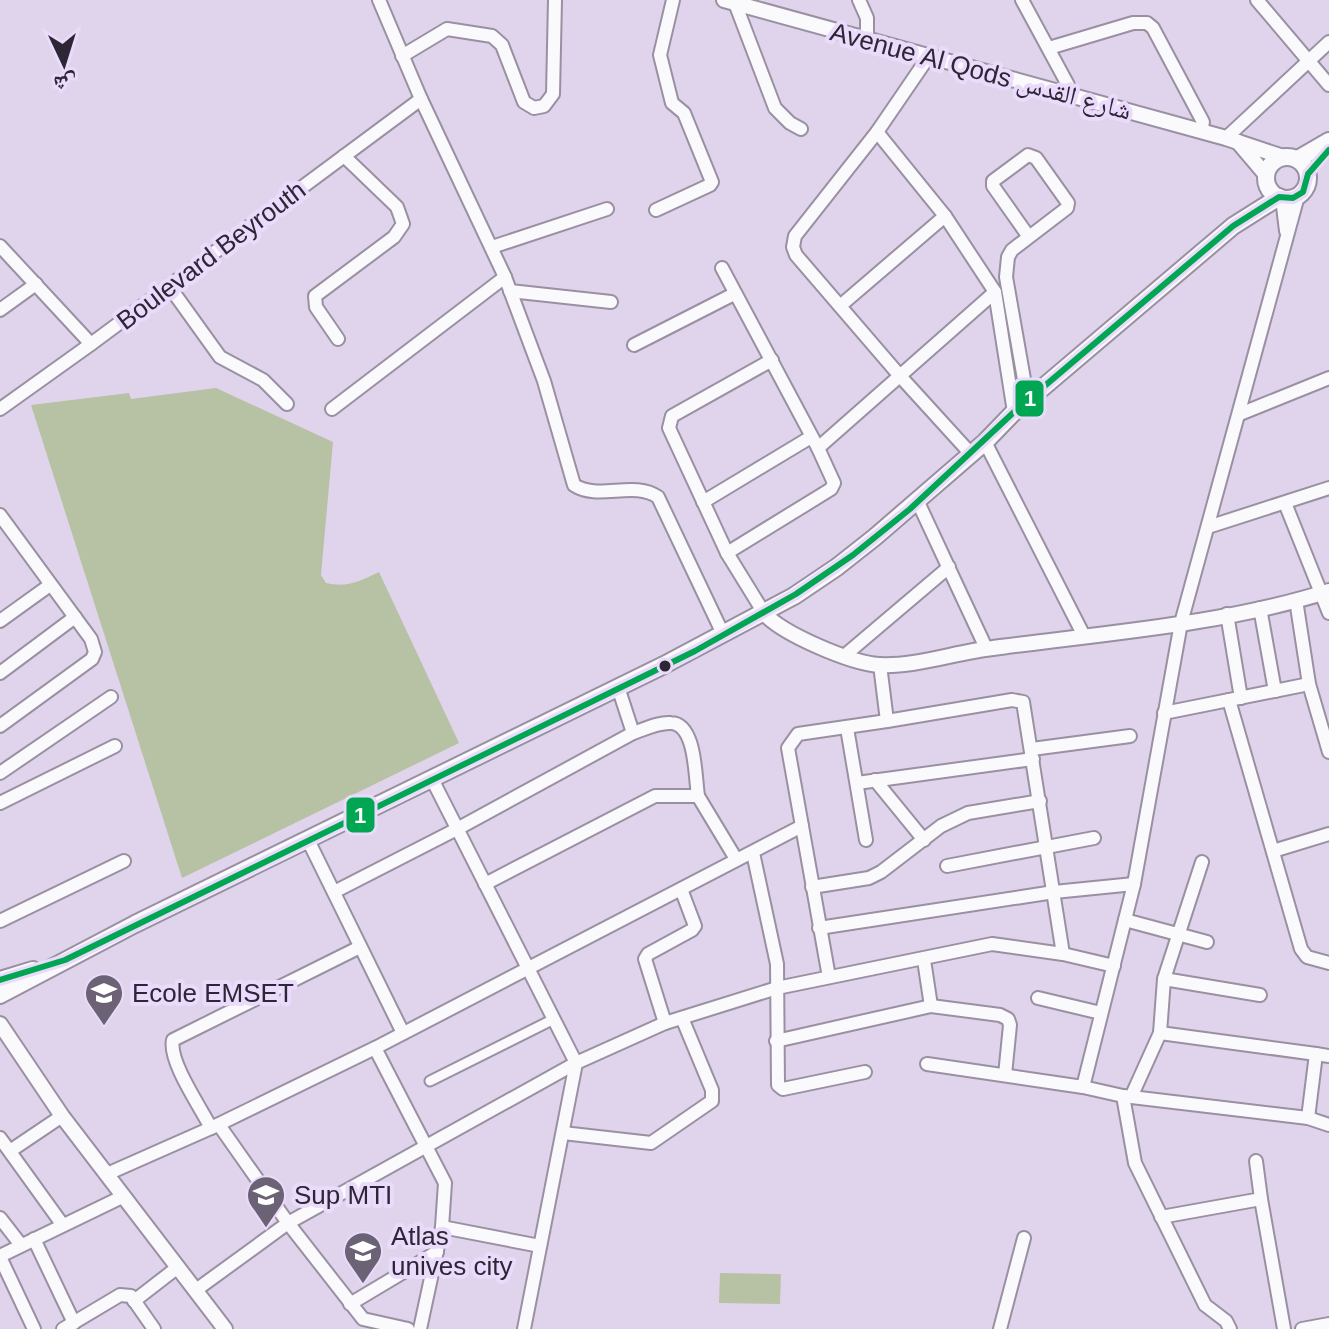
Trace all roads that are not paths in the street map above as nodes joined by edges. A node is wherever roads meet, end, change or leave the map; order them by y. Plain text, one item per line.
1 (379, 0) edge
2 (555, 0) edge
3 (673, 0) edge
4 (859, 0) edge
5 (1022, 0) edge
6 (1257, 0) edge
7 (730, 2) edge
8 (867, 39) junction
9 (1329, 42) edge
10 (1049, 48) junction
11 (402, 56) junction
12 (929, 56) junction
13 (1308, 61) junction
14 (1329, 85) edge
15 (1068, 95) junction
16 (421, 99) junction
17 (801, 129) dead end
18 (1201, 131) junction
19 (877, 132) junction
20 (1232, 140) junction
21 (1329, 141) edge
22 (1329, 150) edge
23 (344, 156) junction
24 (1290, 158) junction
25 (1308, 174) junction
26 (1266, 178) junction
27 (1286, 197) junction
28 (607, 209) dead end
29 (656, 210) dead end
30 (945, 216) junction
31 (1233, 226) junction
32 (1029, 237) junction
33 (0, 246) edge
34 (492, 247) junction
35 (722, 268) dead end
36 (505, 277) junction
37 (36, 284) junction
38 (169, 286) junction
39 (510, 291) junction
40 (995, 292) junction
41 (734, 294) junction
42 (611, 302) dead end
43 (840, 306) junction
44 (0, 310) edge
45 (338, 339) dead end
46 (91, 344) junction
47 (634, 345) dead end
48 (772, 360) junction
49 (900, 376) junction
50 (1329, 378) edge
51 (287, 404) dead end
52 (1021, 407) junction
53 (0, 409) edge
54 (332, 409) dead end
55 (1240, 414) junction
56 (815, 442) junction
57 (985, 442) junction
58 (971, 454) junction
59 (1329, 488) edge
60 (917, 500) junction
61 (703, 502) junction
62 (1285, 503) junction
63 (0, 515) edge
64 (1208, 527) junction
65 (727, 553) junction
66 (949, 567) junction
67 (50, 585) junction
68 (1326, 592) edge
69 (1296, 600) junction
70 (1260, 608) junction
71 (764, 613) junction
72 (1329, 613) edge
73 (1227, 614) junction
74 (75, 617) junction
75 (0, 621) edge
76 (1181, 623) junction
77 (723, 634) junction
78 (1084, 636) junction
79 (986, 648) junction
80 (844, 656) junction
81 (880, 665) junction
82 (0, 673) edge
83 (1309, 684) junction
84 (618, 687) junction
85 (1275, 691) junction
86 (111, 697) dead end
87 (1235, 699) junction
88 (1164, 713) junction
89 (887, 721) junction
90 (0, 726) edge
91 (847, 728) junction
92 (633, 733) junction
93 (1130, 736) dead end
94 (115, 746) dead end
95 (1329, 752) edge
96 (1032, 754) junction
97 (0, 773) edge
98 (432, 779) junction
99 (875, 780) junction
100 (857, 783) junction
101 (698, 796) junction
102 (1, 801) edge
103 (1040, 801) junction
104 (802, 826) junction
105 (457, 829) junction
106 (1329, 834) edge
107 (1094, 838) dead end
108 (308, 840) junction
109 (866, 840) dead end
110 (924, 840) junction
111 (1046, 847) junction
112 (1273, 851) junction
113 (753, 853) junction
114 (736, 859) junction
115 (124, 861) dead end
116 (1202, 862) dead end
117 (947, 866) dead end
118 (485, 884) junction
119 (1134, 884) junction
120 (812, 887) junction
121 (681, 889) junction
122 (334, 892) junction
123 (1054, 892) junction
124 (1125, 920) junction
125 (0, 921) edge
126 (819, 928) junction
127 (1178, 934) junction
128 (1207, 942) dead end
129 (360, 947) junction
130 (1063, 954) junction
131 (65, 960) junction
132 (924, 960) junction
133 (1329, 963) edge
134 (1114, 966) junction
135 (527, 968) junction
136 (829, 977) junction
137 (1164, 979) junction
138 (0, 980) edge
139 (777, 988) junction
140 (0, 995) edge
141 (1260, 995) dead end
142 (1038, 998) dead end
143 (931, 1006) junction
144 (1101, 1013) junction
145 (682, 1018) junction
146 (554, 1019) junction
147 (665, 1023) junction
148 (0, 1024) edge
149 (403, 1033) junction
150 (1160, 1033) junction
151 (776, 1041) junction
152 (0, 1042) edge
153 (375, 1048) junction
154 (1322, 1055) edge
155 (576, 1063) junction
156 (927, 1064) dead end
157 (25, 1065) junction
158 (865, 1072) dead end
159 (1005, 1075) junction
160 (430, 1081) dead end
161 (1083, 1087) junction
162 (1127, 1095) junction
163 (62, 1116) junction
164 (1308, 1118) junction
165 (215, 1126) junction
166 (1329, 1126) edge
167 (563, 1133) junction
168 (0, 1138) edge
169 (426, 1144) junction
170 (10, 1151) junction
171 (1256, 1161) dead end
172 (107, 1174) junction
173 (124, 1196) junction
174 (1261, 1199) junction
175 (1161, 1217) junction
176 (0, 1218) edge
177 (288, 1223) junction
178 (62, 1224) junction
179 (442, 1227) junction
180 (1024, 1238) dead end
181 (28, 1242) junction
182 (540, 1246) junction
183 (437, 1252) junction
184 (0, 1256) edge
185 (178, 1267) junction
186 (196, 1290) junction
187 (134, 1301) junction
188 (350, 1304) junction
189 (362, 1324) edge
190 (1329, 1324) edge
191 (69, 1326) edge
192 (34, 1329) edge
193 (154, 1329) edge
194 (225, 1329) edge
195 (408, 1329) edge
196 (420, 1329) edge
197 (524, 1329) edge
198 (1000, 1329) edge
199 (1230, 1329) edge
200 (1284, 1329) edge
201 (1302, 1329) edge

1 - 11 street
2 - 11 street
3 - 29 street
4 - 8 street
5 - 10 street
6 - 13 street
7 - 8 street, Avenue Al Qods شارع القدس
7 - 17 street
8 - 12 street, Avenue Al Qods شارع القدس
9 - 13 street
10 - 15 street
10 - 18 street
11 - 16 street
12 - 15 street, Avenue Al Qods شارع القدس
12 - 19 street
13 - 14 street
13 - 20 street
15 - 18 street, Avenue Al Qods شارع القدس
16 - 23 street, Boulevard Beyrouth
16 - 34 street
18 - 20 street, Avenue Al Qods شارع القدس
19 - 30 street
19 - 43 street
20 - 24 street, Avenue Al Qods شارع القدس
20 - 26 street
21 - 24 main road
22 - 25 main road
23 - 38 street, Boulevard Beyrouth
23 - 45 street
24 - 25 main road
24 - 26 main road
25 - 27 main road
26 - 27 main road
26 - 31 main road
27 - 31 main road
27 - 55 street
28 - 34 street
30 - 40 street
30 - 43 street
31 - 52 main road
32 - 32 street
32 - 52 street
33 - 37 street
34 - 36 street
35 - 41 street
36 - 39 street
36 - 54 street
37 - 44 street
37 - 46 street
38 - 46 street, Boulevard Beyrouth
38 - 51 street
39 - 42 street
39 - 77 street
40 - 49 street
40 - 52 street
41 - 47 street
41 - 48 street
43 - 49 street
46 - 53 street, Boulevard Beyrouth
48 - 56 street
48 - 61 street
49 - 56 street
49 - 58 street
50 - 55 street
52 - 57 main road
55 - 64 street
56 - 61 street
56 - 65 street
57 - 58 main road
57 - 78 street
58 - 60 main road
59 - 62 street
60 - 66 street
60 - 71 main road
61 - 65 street
62 - 64 street
62 - 68 street
63 - 67 street
64 - 76 street
65 - 71 street
66 - 79 street
66 - 80 street
67 - 74 street
67 - 75 street
68 - 69 street
68 - 72 street
69 - 70 street
69 - 83 street
70 - 73 street
70 - 85 street
71 - 77 main road
71 - 80 street
73 - 76 street
73 - 87 street
74 - 82 street
74 - 90 street
76 - 78 street
76 - 88 street
77 - 84 main road
78 - 79 street
79 - 81 street
80 - 81 street
81 - 89 street
83 - 85 street
83 - 95 street
84 - 92 street
84 - 98 main road
85 - 87 street
86 - 97 street
87 - 88 street
87 - 112 street
88 - 119 street
89 - 91 street
89 - 96 street
91 - 100 street
91 - 104 street
92 - 101 street
92 - 105 street
93 - 96 street
94 - 102 street
96 - 99 street
96 - 103 street
98 - 105 street
98 - 108 main road
99 - 100 street
99 - 110 street
100 - 109 street
101 - 114 street
101 - 118 street
103 - 110 street
103 - 111 street
104 - 113 street
104 - 120 street
105 - 118 street
105 - 122 street
106 - 112 street
107 - 111 street
108 - 122 street
108 - 131 main road
110 - 120 street
111 - 117 street
111 - 123 street
112 - 133 street
113 - 114 street
113 - 139 street
114 - 121 street
115 - 125 street
116 - 127 street
118 - 135 street
119 - 123 street
119 - 124 street
120 - 126 street
121 - 135 street
121 - 147 street
122 - 129 street
123 - 126 street
123 - 130 street
124 - 127 street
124 - 134 street
126 - 136 street
127 - 128 street
127 - 137 street
129 - 149 street
129 - 165 street
130 - 132 street
130 - 134 street
131 - 138 main road
131 - 140 main road
132 - 136 street
132 - 143 street
134 - 144 street
135 - 146 street
135 - 149 street
136 - 139 street
137 - 141 street
137 - 150 street
139 - 145 street
139 - 151 street
142 - 144 street
143 - 151 street
143 - 159 street
144 - 161 street
145 - 147 street
145 - 167 street
146 - 155 street
146 - 160 street
147 - 155 street
148 - 157 street
149 - 153 street
150 - 154 street
150 - 162 street
151 - 158 street
152 - 157 street
153 - 165 street
153 - 169 street
154 - 164 street
155 - 167 street
155 - 169 street
156 - 159 street
157 - 163 street
159 - 161 street
161 - 162 street
162 - 164 street
162 - 175 street
163 - 170 street
163 - 172 street
164 - 166 street
165 - 172 street
165 - 177 street
167 - 182 street
168 - 170 street
169 - 177 street
169 - 179 street
170 - 178 street
171 - 174 street
172 - 173 street
173 - 178 street
173 - 185 street
174 - 175 street
174 - 200 street
175 - 199 street
176 - 181 street
177 - 186 street
177 - 188 street
178 - 181 street
179 - 182 street
179 - 183 street
180 - 198 street
181 - 184 street
181 - 191 street
182 - 197 street
183 - 188 street
183 - 196 street
184 - 192 street
185 - 186 street
185 - 187 street
186 - 194 street
187 - 191 street
187 - 193 street
188 - 189 street
189 - 195 street
190 - 201 street

